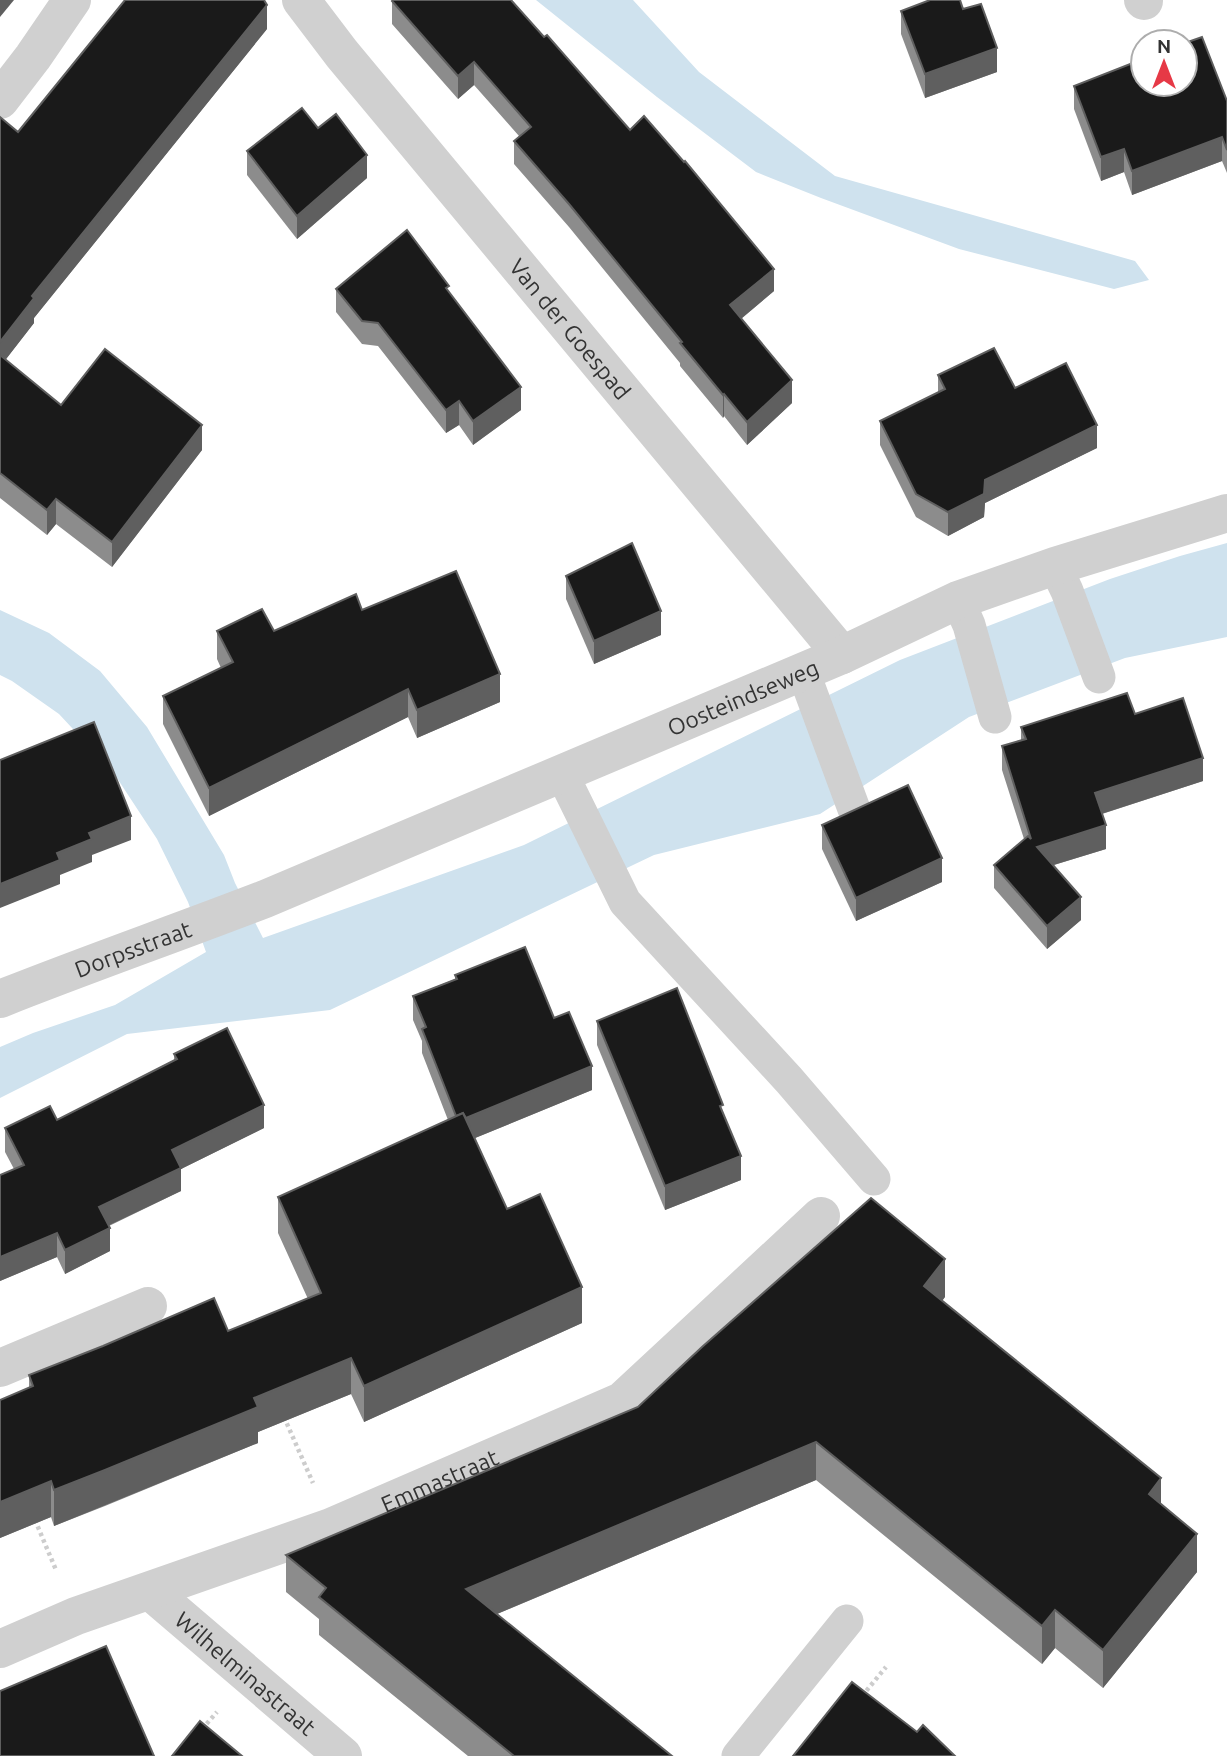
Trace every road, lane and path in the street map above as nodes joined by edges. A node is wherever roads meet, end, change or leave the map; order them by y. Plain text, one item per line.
1 (72, 0) edge
2 (301, 0) edge
3 (0, 100) edge
4 (1227, 513) edge
5 (1061, 579) junction
6 (963, 612) junction
7 (842, 655) junction
8 (1099, 677) dead end
9 (807, 684) junction
10 (995, 717) dead end
11 (562, 774) junction
12 (854, 809) edge
13 (265, 899) joint
14 (0, 999) edge
15 (874, 1179) dead end
16 (821, 1216) dead end
17 (148, 1306) dead end
18 (0, 1368) edge
19 (282, 1413) edge
20 (32, 1514) edge
21 (331, 1527) junction
22 (150, 1591) junction
23 (76, 1616) junction
24 (847, 1621) dead end
25 (0, 1649) edge
26 (886, 1667) dead end
27 (248, 1675) junction
28 (861, 1696) edge
29 (196, 1736) edge
30 (343, 1756) edge
31 (738, 1756) edge

1 - 3 street
2 - 7 street, Van der Goespad
4 - 5 street, Oosteindseweg
5 - 6 street, Oosteindseweg
5 - 8 lane
6 - 7 street, Oosteindseweg
6 - 10 lane
7 - 9 street, Oosteindseweg
9 - 11 street, Oosteindseweg
9 - 12 lane
11 - 13 street, Oosteindseweg
11 - 15 lane
13 - 14 street, Dorpsstraat
16 - 21 street, Emmastraat
17 - 18 street
19 - 21 path
20 - 23 path
21 - 22 street, Emmastraat
22 - 23 street, Emmastraat
22 - 27 street, Wilhelminastraat
23 - 25 street, Emmastraat
24 - 31 lane
26 - 28 path
27 - 29 path
27 - 30 street, Wilhelminastraat

